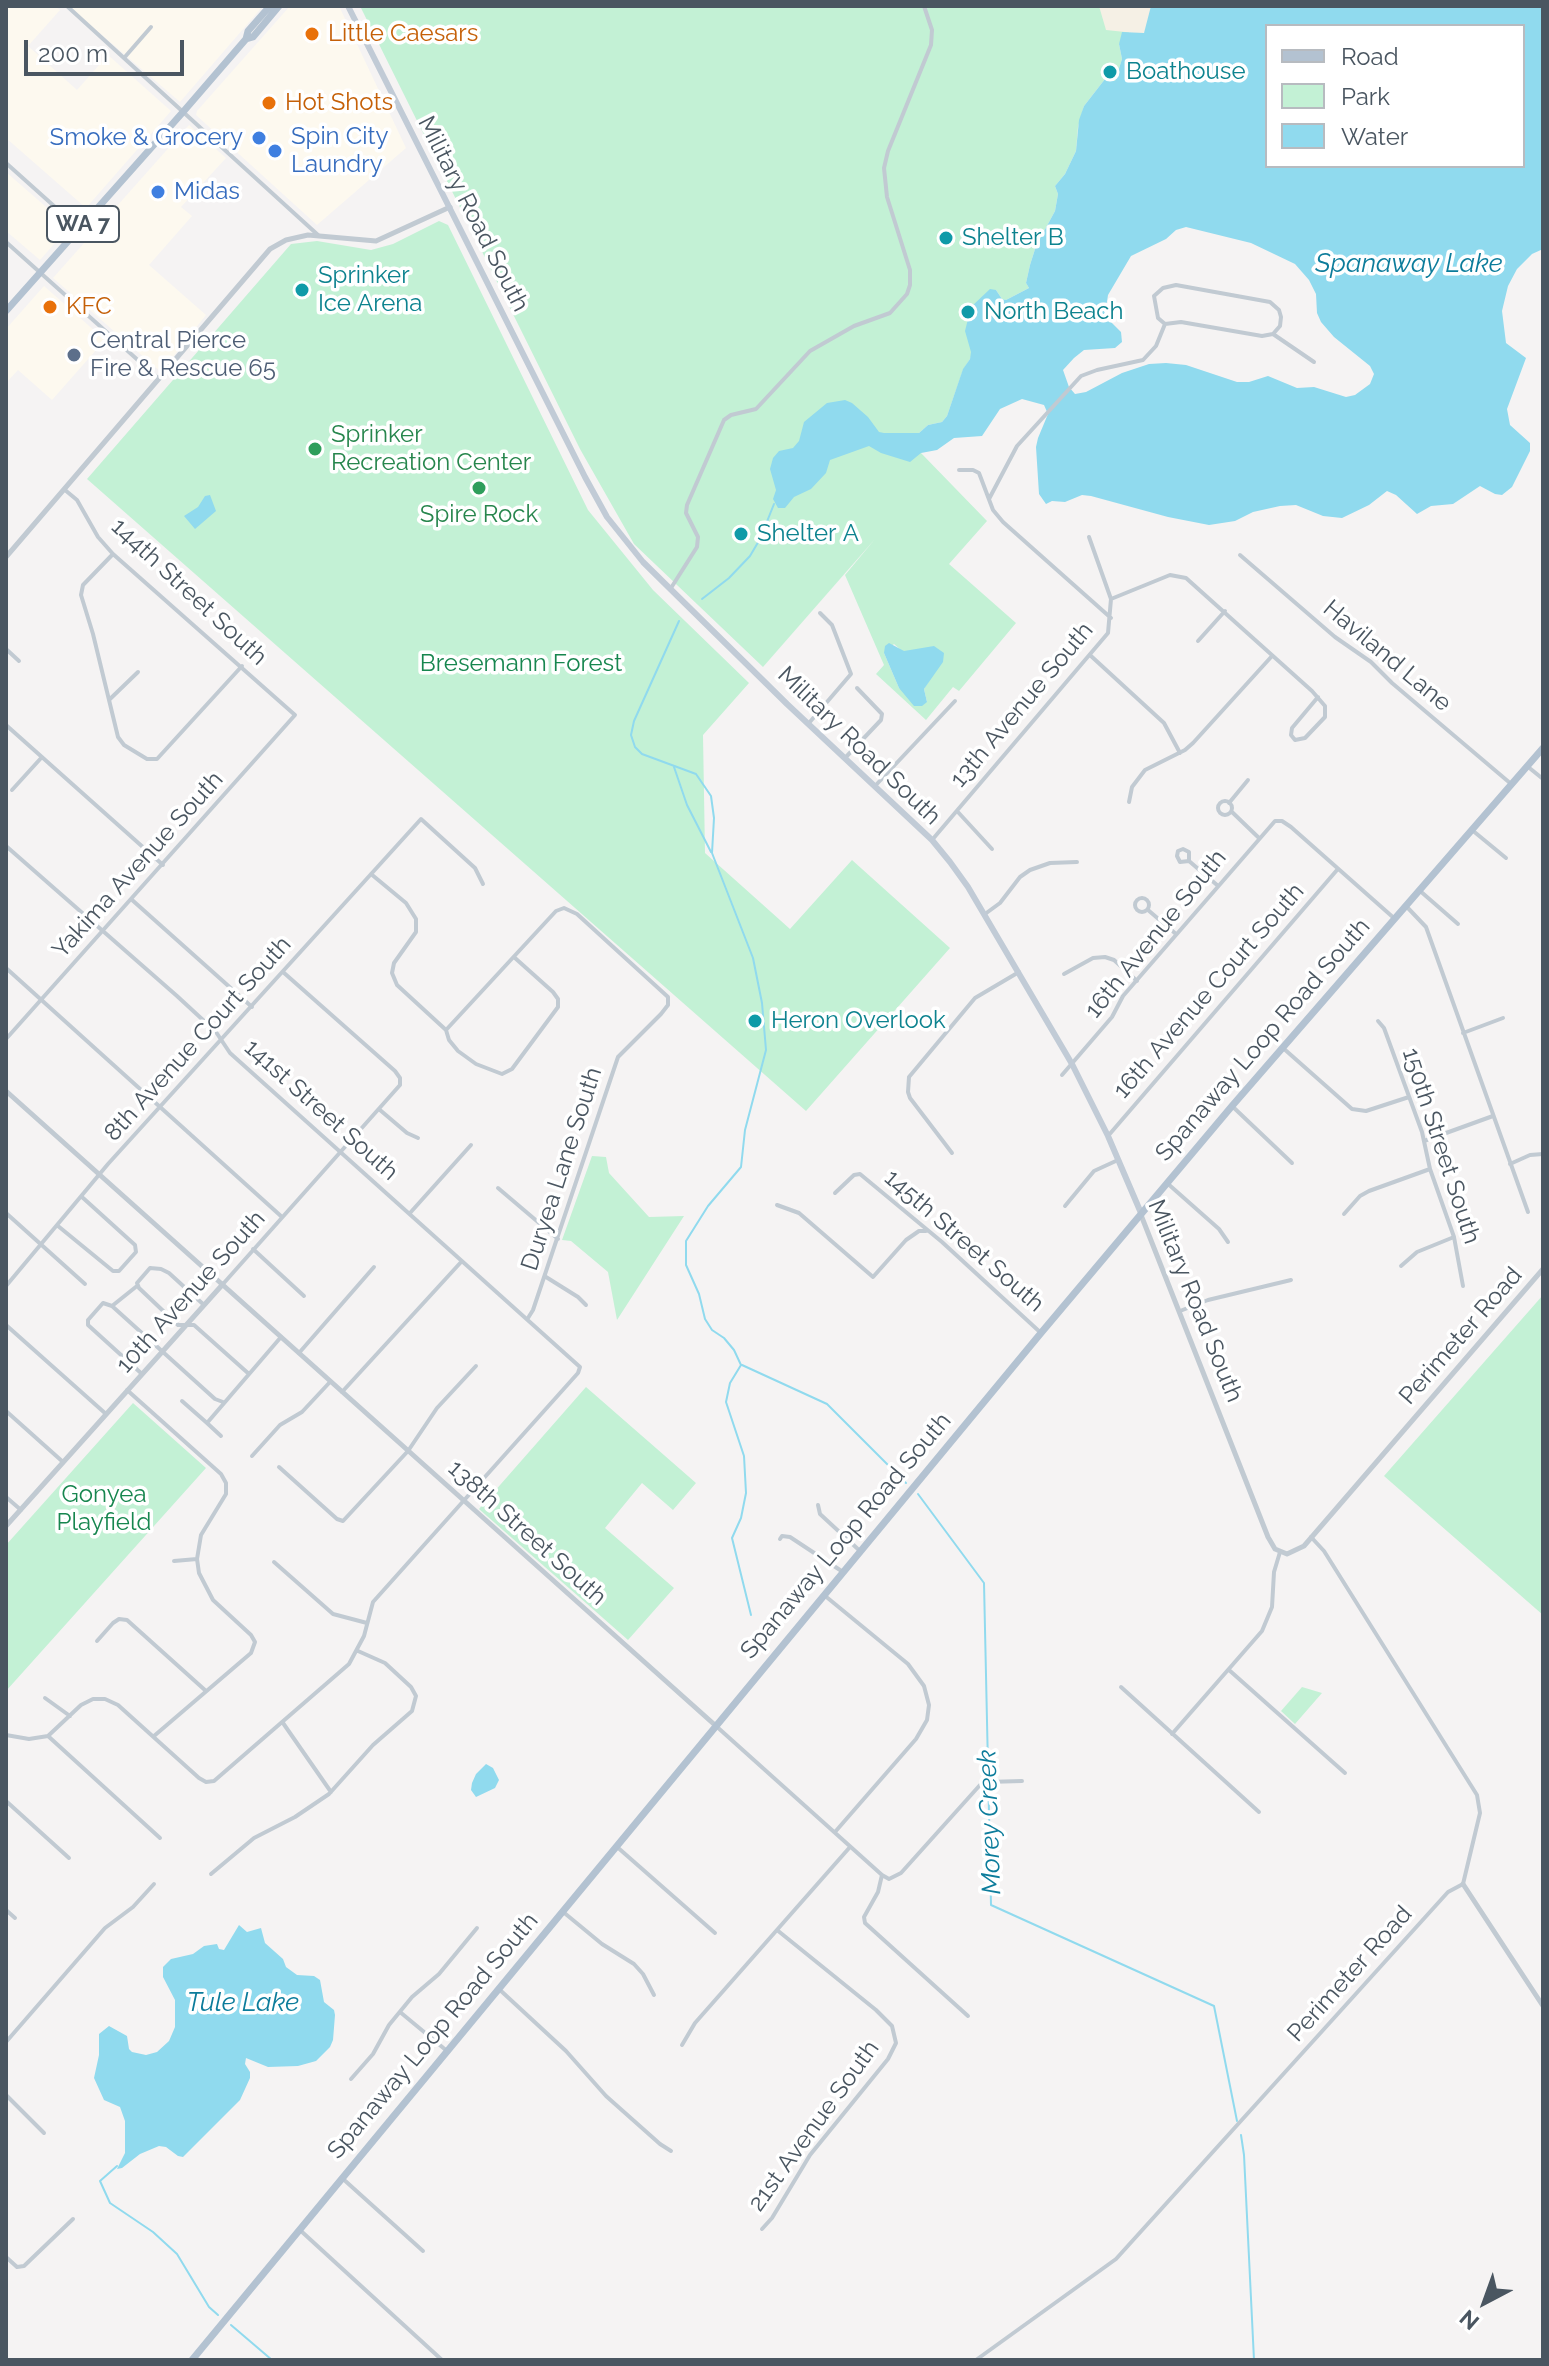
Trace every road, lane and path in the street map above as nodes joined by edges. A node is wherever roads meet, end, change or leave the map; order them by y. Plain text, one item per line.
1 (270, 6) edge
2 (279, 6) edge
3 (348, 6) edge
4 (924, 6) edge
5 (68, 7) edge
6 (151, 27) dead end
7 (246, 39) junction
8 (124, 58) junction
9 (183, 112) junction
10 (6, 163) edge
11 (450, 207) junction
12 (64, 215) junction
13 (87, 220) junction
14 (318, 235) junction
15 (71, 238) junction
16 (6, 242) edge
17 (40, 272) junction
18 (6, 311) edge
19 (1165, 324) junction
20 (1273, 334) junction
21 (1314, 362) dead end
22 (160, 379) junction
23 (959, 470) dead end
24 (65, 490) junction
25 (989, 499) junction
26 (1089, 537) dead end
27 (113, 554) junction
28 (1240, 555) dead end
29 (6, 557) edge
30 (671, 588) junction
31 (1111, 599) junction
32 (1225, 611) junction
33 (820, 613) dead end
34 (1111, 618) junction
35 (1198, 641) dead end
36 (6, 649) edge
37 (1273, 655) junction
38 (1091, 656) junction
39 (19, 661) dead end
40 (242, 666) junction
41 (138, 672) dead end
42 (857, 688) dead end
43 (1318, 697) junction
44 (110, 699) junction
45 (955, 701) dead end
46 (295, 715) joint
47 (809, 723) junction
48 (6, 725) edge
49 (1543, 748) edge
50 (1180, 753) junction
51 (42, 757) junction
52 (845, 758) junction
53 (1527, 766) junction
54 (1543, 779) edge
55 (1248, 780) dead end
56 (1512, 785) junction
57 (875, 786) junction
58 (12, 790) dead end
59 (1129, 802) dead end
60 (1229, 803) junction
61 (957, 811) junction
62 (1231, 811) junction
63 (1472, 830) junction
64 (1259, 838) junction
65 (932, 840) junction
66 (6, 846) edge
67 (992, 849) dead end
68 (1506, 858) dead end
69 (1189, 861) dead end
70 (1077, 862) dead end
71 (163, 865) junction
72 (1337, 870) junction
73 (371, 874) junction
74 (483, 884) dead end
75 (1217, 885) junction
76 (1419, 890) junction
77 (131, 899) junction
78 (1406, 906) junction
79 (1148, 910) dead end
80 (985, 914) junction
81 (1395, 919) junction
82 (1458, 924) dead end
83 (103, 932) junction
84 (1176, 934) junction
85 (515, 958) junction
86 (6, 968) edge
87 (283, 972) junction
88 (1019, 972) junction
89 (1064, 974) dead end
90 (1137, 981) junction
91 (41, 999) junction
92 (252, 1007) junction
93 (1503, 1018) dead end
94 (1378, 1021) dead end
95 (446, 1030) junction
96 (1463, 1033) junction
97 (6, 1039) edge
98 (222, 1041) junction
99 (1283, 1048) junction
100 (1072, 1064) junction
101 (1062, 1075) dead end
102 (6, 1091) edge
103 (1409, 1097) junction
104 (1232, 1106) junction
105 (161, 1107) junction
106 (380, 1110) junction
107 (1493, 1116) junction
108 (1108, 1136) junction
109 (418, 1138) dead end
110 (1424, 1141) junction
111 (471, 1145) dead end
112 (340, 1151) junction
113 (952, 1153) dead end
114 (1543, 1154) edge
115 (1118, 1160) junction
116 (1292, 1163) dead end
117 (1510, 1164) junction
118 (1430, 1169) junction
119 (100, 1175) junction
120 (1167, 1183) junction
121 (498, 1188) dead end
122 (835, 1193) dead end
123 (82, 1197) junction
124 (777, 1205) dead end
125 (1065, 1206) dead end
126 (1528, 1212) dead end
127 (6, 1213) edge
128 (410, 1213) junction
129 (1141, 1213) junction
130 (1344, 1214) dead end
131 (282, 1217) junction
132 (58, 1226) junction
133 (929, 1231) junction
134 (1454, 1237) junction
135 (558, 1239) junction
136 (1228, 1242) dead end
137 (41, 1245) junction
138 (253, 1249) junction
139 (462, 1261) junction
140 (1401, 1266) dead end
141 (374, 1267) dead end
142 (1543, 1269) edge
143 (545, 1277) junction
144 (1291, 1280) dead end
145 (85, 1284) dead end
146 (223, 1284) junction
147 (6, 1286) edge
148 (137, 1286) junction
149 (1463, 1286) dead end
150 (304, 1296) dead end
151 (110, 1304) junction
152 (204, 1305) junction
153 (586, 1305) dead end
154 (1180, 1311) junction
155 (528, 1318) junction
156 (6, 1325) edge
157 (185, 1325) junction
158 (1041, 1333) junction
159 (281, 1337) junction
160 (163, 1351) junction
161 (299, 1353) junction
162 (476, 1366) dead end
163 (142, 1374) junction
164 (249, 1374) junction
165 (330, 1382) junction
166 (127, 1390) junction
167 (342, 1392) junction
168 (182, 1401) dead end
169 (223, 1402) junction
170 (6, 1411) edge
171 (106, 1414) junction
172 (207, 1423) junction
173 (221, 1436) dead end
174 (408, 1451) junction
175 (252, 1456) dead end
176 (63, 1462) junction
177 (279, 1467) dead end
178 (6, 1497) edge
179 (463, 1501) junction
180 (818, 1505) dead end
181 (21, 1510) junction
182 (6, 1526) edge
183 (1311, 1537) junction
184 (780, 1539) dead end
185 (860, 1551) junction
186 (1280, 1552) junction
187 (174, 1561) dead end
188 (197, 1561) junction
189 (274, 1562) dead end
190 (843, 1572) junction
191 (824, 1595) junction
192 (367, 1623) junction
193 (97, 1641) dead end
194 (358, 1651) junction
195 (1229, 1670) junction
196 (1121, 1687) dead end
197 (206, 1691) junction
198 (45, 1698) dead end
199 (70, 1716) junction
200 (283, 1723) junction
201 (716, 1726) junction
202 (1172, 1734) junction
203 (6, 1735) edge
204 (48, 1736) junction
205 (154, 1736) junction
206 (1345, 1773) dead end
207 (1022, 1781) dead end
208 (331, 1792) junction
209 (6, 1801) edge
210 (1259, 1812) dead end
211 (835, 1832) junction
212 (160, 1838) dead end
213 (616, 1846) junction
214 (850, 1847) junction
215 (69, 1858) dead end
216 (211, 1874) dead end
217 (882, 1875) junction
218 (154, 1884) dead end
219 (1463, 1884) junction
220 (6, 1910) edge
221 (562, 1911) junction
222 (15, 1918) dead end
223 (477, 1928) dead end
224 (777, 1930) junction
225 (715, 1933) dead end
226 (498, 1989) junction
227 (654, 1995) dead end
228 (1543, 2006) edge
229 (400, 2012) junction
230 (968, 2016) dead end
231 (6, 2042) edge
232 (682, 2045) dead end
233 (447, 2051) junction
234 (351, 2079) dead end
235 (6, 2095) edge
236 (44, 2133) dead end
237 (671, 2151) dead end
238 (342, 2178) junction
239 (73, 2219) dead end
240 (299, 2229) junction
241 (762, 2229) dead end
242 (423, 2251) dead end
243 (6, 2257) edge
244 (192, 2360) edge
245 (442, 2360) edge
246 (976, 2360) edge

1 - 7 main road, WA 7
2 - 7 main road, WA 7
3 - 11 main road, Military Road South
4 - 30 street
5 - 8 street
6 - 8 street
7 - 9 main road, WA 7
8 - 9 street
9 - 13 main road, WA 7
9 - 14 street
10 - 12 street
11 - 14 street
11 - 30 main road, Military Road South
12 - 13 street
12 - 15 street
13 - 15 main road, WA 7
14 - 22 street
15 - 17 main road, WA 7
16 - 17 street
17 - 18 main road, WA 7
17 - 22 street
19 - 20 street
19 - 20 street
19 - 25 street
20 - 21 street
22 - 24 street
23 - 25 street
24 - 27 street, 144th Street South
24 - 29 street
25 - 34 street
26 - 31 street, 13th Avenue South
27 - 40 street, 144th Street South
27 - 44 street
28 - 56 street, Haviland Lane
30 - 47 main road, Military Road South
31 - 32 street
31 - 34 street, 13th Avenue South
32 - 35 street
32 - 37 street
33 - 47 street
34 - 38 street, 13th Avenue South
36 - 39 street
37 - 43 street
37 - 50 street
38 - 50 street
38 - 61 street, 13th Avenue South
40 - 44 street
40 - 46 street, 144th Street South
41 - 44 street
42 - 52 street
43 - 43 street
45 - 57 street
46 - 71 street, Yakima Avenue South
47 - 52 main road, Military Road South
48 - 51 street
49 - 53 main road, Spanaway Loop Road South
50 - 59 street
51 - 58 street
51 - 71 street
52 - 57 main road, Military Road South
53 - 54 street
53 - 56 main road, Spanaway Loop Road South
55 - 60 street
56 - 63 main road, Spanaway Loop Road South
57 - 65 main road, Military Road South
60 - 62 street
60 - 62 street
61 - 65 street, 13th Avenue South
61 - 67 street
62 - 64 street
63 - 68 street
63 - 76 main road, Spanaway Loop Road South
64 - 72 street, 16th Avenue South
64 - 75 street, 16th Avenue South
65 - 80 main road, Military Road South
66 - 83 street, 141st Street South
69 - 75 street
70 - 80 street
71 - 77 street, Yakima Avenue South
72 - 81 street
72 - 108 street, 16th Avenue Court South
73 - 74 street, 8th Avenue Court South
73 - 87 street, 8th Avenue Court South
73 - 95 street
75 - 84 street, 16th Avenue South
76 - 78 main road, Spanaway Loop Road South
76 - 82 street
77 - 83 street, Yakima Avenue South
77 - 92 street
78 - 81 main road, Spanaway Loop Road South
78 - 96 street
79 - 84 street
80 - 88 main road, Military Road South
81 - 99 main road, Spanaway Loop Road South
83 - 91 street, Yakima Avenue South
83 - 98 street, 141st Street South
84 - 90 street, 16th Avenue South
85 - 95 street
85 - 95 street
85 - 135 street, Duryea Lane South
86 - 91 street
87 - 92 street, 8th Avenue Court South
87 - 106 street, 10th Avenue South
88 - 100 main road, Military Road South
88 - 113 street
89 - 90 street
90 - 100 street, 16th Avenue South
91 - 97 street, Yakima Avenue South
91 - 105 street
92 - 98 street, 8th Avenue Court South
93 - 96 street
94 - 103 street, 150th Street South
96 - 107 street
98 - 105 street, 8th Avenue Court South
98 - 112 street, 141st Street South
99 - 103 street
99 - 104 main road, Spanaway Loop Road South
100 - 101 street, 16th Avenue South
100 - 108 main road, Military Road South
102 - 119 street, 138th Street South
103 - 110 street, 150th Street South
104 - 116 street
104 - 120 main road, Spanaway Loop Road South
105 - 119 street, 8th Avenue Court South
105 - 131 street
106 - 109 street
106 - 112 street, 10th Avenue South
107 - 110 street
107 - 117 street
108 - 115 main road, Military Road South
110 - 118 street, 150th Street South
111 - 128 street
112 - 128 street, 141st Street South
112 - 131 street, 10th Avenue South
114 - 117 street
115 - 125 street
115 - 129 main road, Military Road South
117 - 126 street
118 - 130 street
118 - 134 street, 150th Street South
119 - 123 street, 8th Avenue Court South
119 - 146 street, 138th Street South
120 - 129 main road, Spanaway Loop Road South
120 - 136 street
121 - 135 street
122 - 133 street, 145th Street South
123 - 132 street, 8th Avenue Court South
123 - 132 street
124 - 133 street
127 - 137 street
128 - 139 street, 141st Street South
129 - 154 street, Military Road South
129 - 158 main road, Spanaway Loop Road South
131 - 138 street, 10th Avenue South
132 - 137 street, 8th Avenue Court South
133 - 158 street, 145th Street South
134 - 140 street
134 - 149 street, 150th Street South
135 - 143 street, Duryea Lane South
137 - 145 street
137 - 147 street, 8th Avenue Court South
138 - 146 street, 10th Avenue South
138 - 150 street
139 - 155 street, 141st Street South
139 - 167 street
141 - 161 street
142 - 183 street, Perimeter Road
143 - 153 street
143 - 155 street, Duryea Lane South
144 - 154 street
146 - 152 street, 10th Avenue South
146 - 159 street, 138th Street South
148 - 151 street
148 - 152 street
148 - 157 street
151 - 160 street
151 - 163 street
152 - 157 street, 10th Avenue South
154 - 186 street, Military Road South
155 - 179 street, 141st Street South
156 - 171 street
157 - 160 street, 10th Avenue South
157 - 164 street
158 - 185 main road, Spanaway Loop Road South
159 - 161 street, 138th Street South
159 - 164 street
160 - 163 street, 10th Avenue South
160 - 169 street
161 - 165 street, 138th Street South
162 - 174 street
163 - 166 street, 10th Avenue South
164 - 169 street
165 - 167 street, 138th Street South
165 - 175 street
166 - 171 street, 10th Avenue South
166 - 188 street
167 - 174 street, 138th Street South
168 - 172 street
169 - 172 street
170 - 176 street
171 - 176 street, 10th Avenue South
172 - 173 street
174 - 177 street
174 - 179 street, 138th Street South
176 - 181 street, 10th Avenue South
178 - 181 street
179 - 192 street
179 - 201 street, 138th Street South
180 - 185 street
181 - 182 street, 10th Avenue South
183 - 186 street, Perimeter Road
183 - 219 street
184 - 190 street
185 - 190 main road, Spanaway Loop Road South
186 - 195 street
187 - 188 street
188 - 197 street
189 - 192 street
190 - 191 main road, Spanaway Loop Road South
191 - 201 main road, Spanaway Loop Road South
191 - 211 street
192 - 194 street
193 - 197 street
194 - 200 street
194 - 208 street
195 - 202 street
195 - 206 street
196 - 202 street
197 - 205 street
198 - 199 street
199 - 204 street
199 - 205 street
200 - 205 street
200 - 208 street
201 - 211 street, 138th Street South
201 - 213 main road, Spanaway Loop Road South
202 - 210 street
203 - 204 street
204 - 212 street
207 - 217 street
208 - 216 street
209 - 215 street
211 - 214 street, 138th Street South
213 - 221 main road, Spanaway Loop Road South
213 - 225 street
214 - 217 street, 138th Street South
214 - 224 street
217 - 230 street
218 - 231 street
219 - 228 street
219 - 246 street, Perimeter Road
220 - 222 street
221 - 226 main road, Spanaway Loop Road South
221 - 227 street
223 - 229 street
224 - 232 street
224 - 241 street, 21st Avenue South
226 - 233 main road, Spanaway Loop Road South
226 - 237 street
229 - 233 street
229 - 234 street
233 - 238 main road, Spanaway Loop Road South
235 - 236 street
238 - 240 main road, Spanaway Loop Road South
238 - 242 street
239 - 243 street
240 - 244 main road, Spanaway Loop Road South
240 - 245 street

